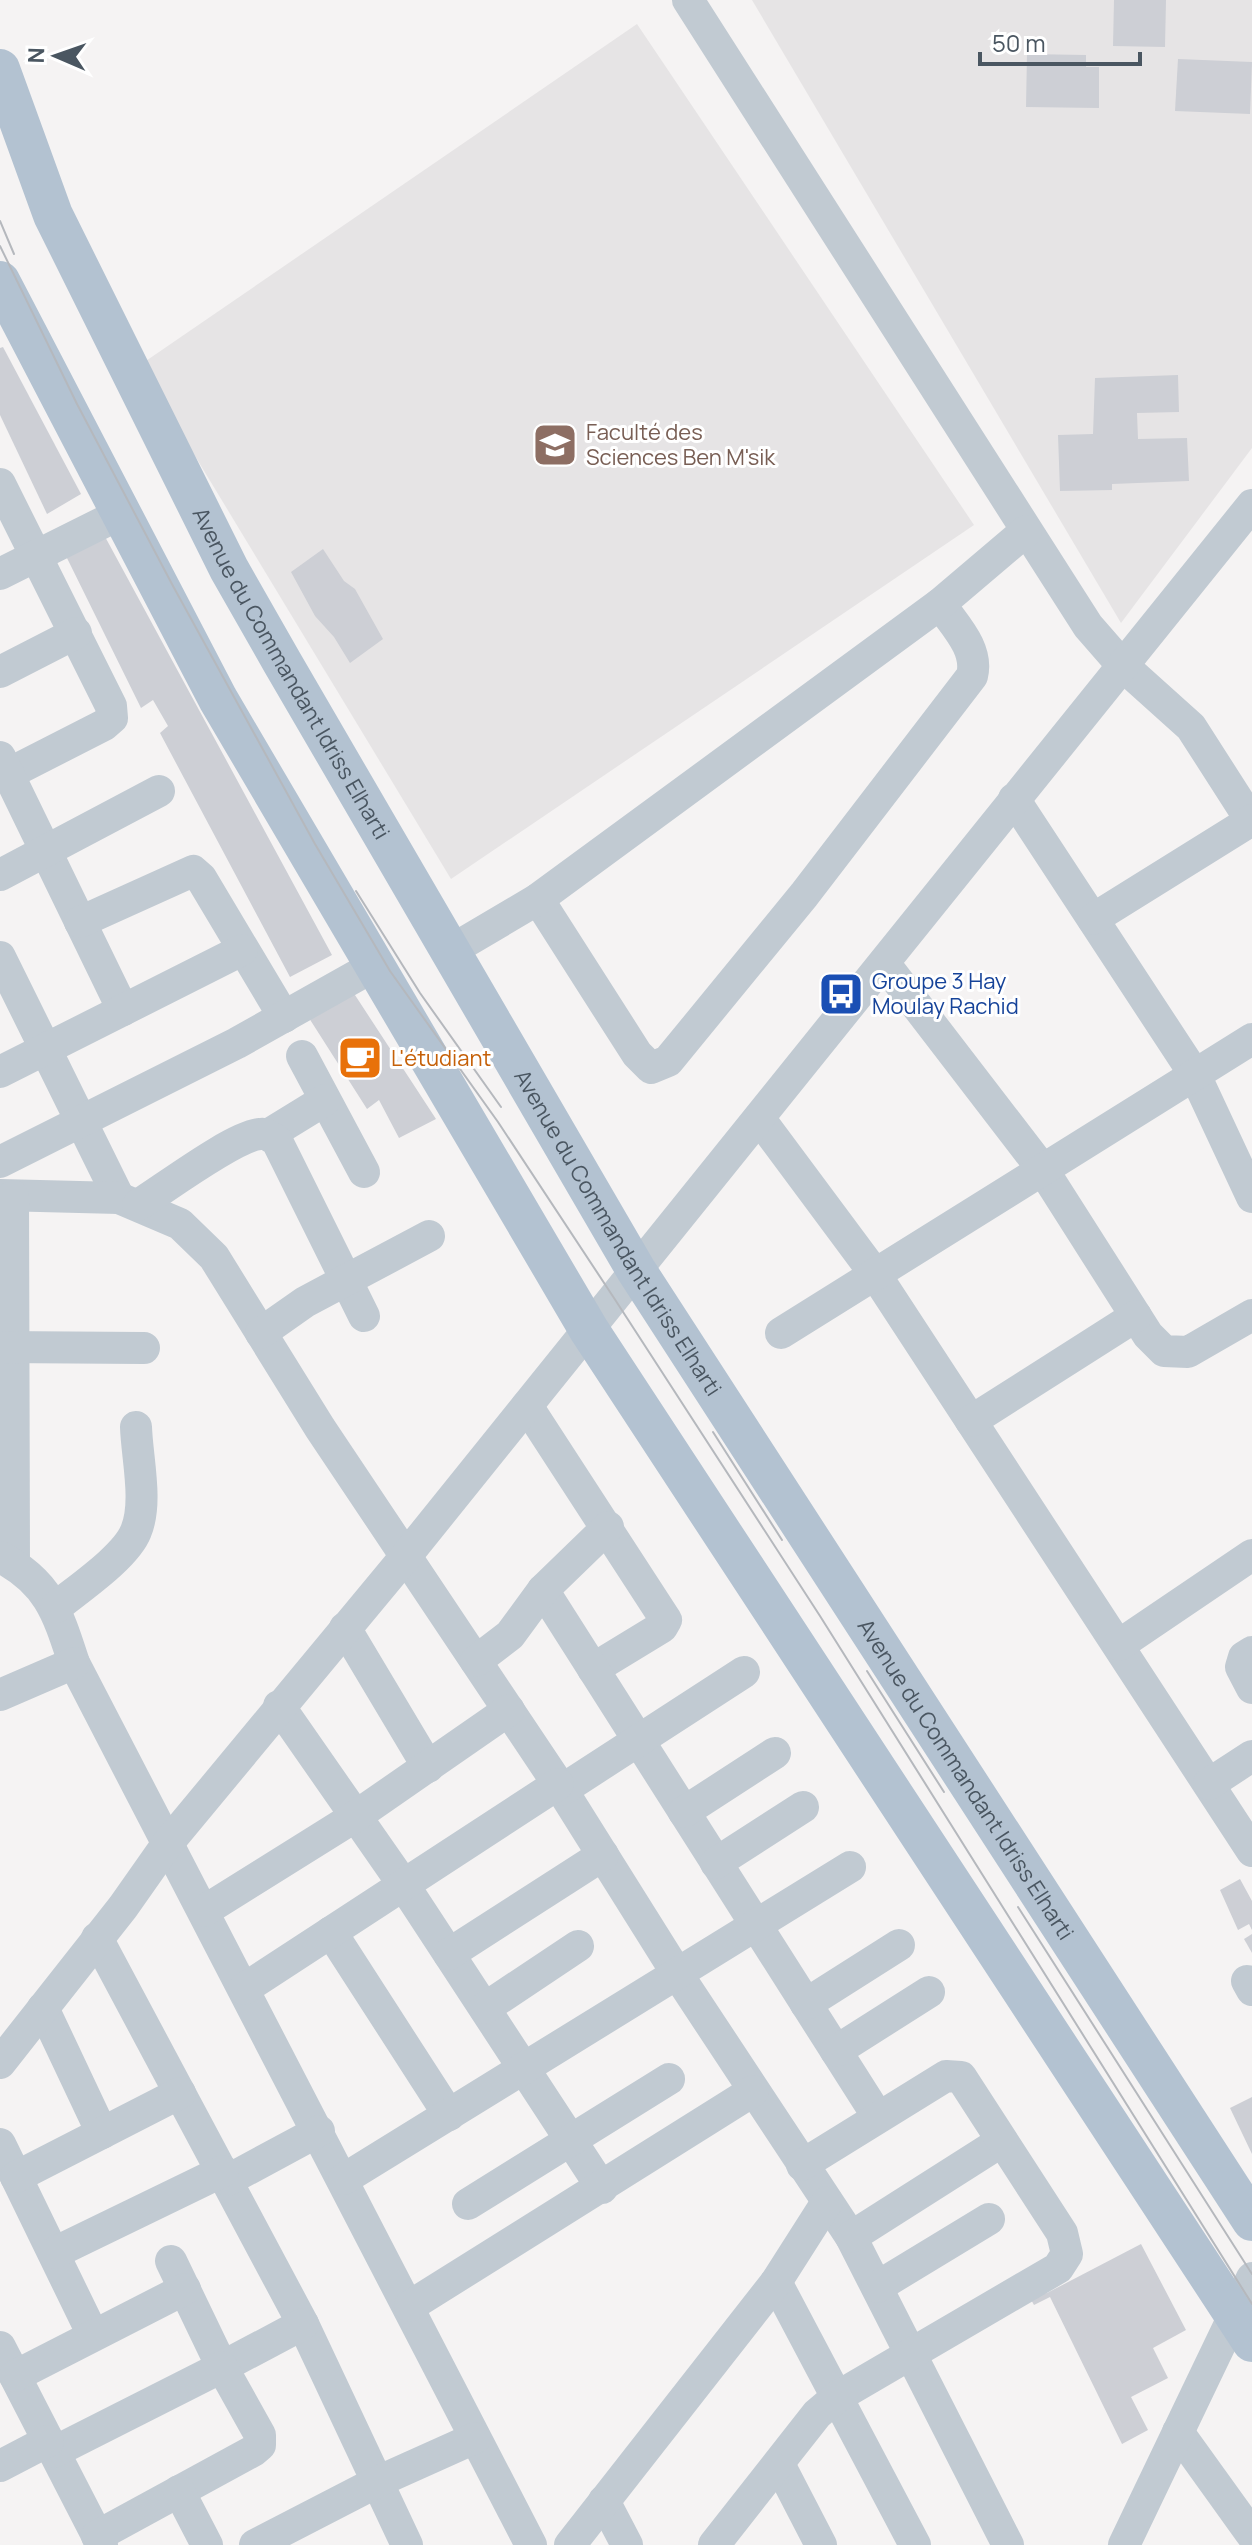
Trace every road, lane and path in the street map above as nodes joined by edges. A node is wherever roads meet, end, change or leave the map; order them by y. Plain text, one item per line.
1 (688, 0) edge
2 (0, 69) edge
3 (0, 281) edge
4 (0, 484) edge
5 (1252, 505) edge
6 (122, 513) junction
7 (1026, 531) junction
8 (1252, 546) edge
9 (1215, 550) junction
10 (38, 555) junction
11 (0, 574) edge
12 (940, 604) junction
13 (76, 633) junction
14 (1122, 665) junction
15 (0, 672) edge
16 (4, 766) edge
17 (159, 791) dead end
18 (1014, 799) junction
19 (1252, 821) edge
20 (47, 850) junction
21 (0, 875) edge
22 (538, 899) junction
23 (1093, 919) junction
24 (80, 922) junction
25 (242, 950) junction
26 (450, 951) junction
27 (1, 962) edge
28 (884, 963) junction
29 (374, 966) junction
30 (123, 1010) junction
31 (284, 1017) junction
32 (1252, 1039) edge
33 (45, 1049) junction
34 (302, 1056) dead end
35 (0, 1072) edge
36 (1195, 1075) junction
37 (325, 1100) junction
38 (759, 1118) junction
39 (82, 1122) junction
40 (268, 1135) junction
41 (0, 1162) edge
42 (1043, 1170) junction
43 (364, 1172) dead end
44 (6, 1196) edge
45 (1252, 1197) edge
46 (128, 1202) junction
47 (429, 1236) dead end
48 (636, 1270) junction
49 (875, 1274) junction
50 (346, 1280) junction
51 (1252, 1315) edge
52 (364, 1316) dead end
53 (1136, 1316) junction
54 (589, 1330) junction
55 (261, 1333) junction
56 (781, 1333) dead end
57 (6, 1347) edge
58 (144, 1348) dead end
59 (527, 1406) junction
60 (971, 1421) junction
61 (136, 1427) dead end
62 (608, 1527) junction
63 (1252, 1555) edge
64 (406, 1556) junction
65 (7, 1560) edge
66 (543, 1590) junction
67 (56, 1607) junction
68 (345, 1628) junction
69 (1119, 1645) junction
70 (1252, 1652) edge
71 (476, 1661) junction
72 (74, 1663) junction
73 (593, 1669) junction
74 (744, 1672) dead end
75 (1252, 1688) edge
76 (0, 1695) edge
77 (279, 1706) junction
78 (509, 1710) junction
79 (638, 1740) junction
80 (775, 1753) dead end
81 (1252, 1756) edge
82 (428, 1767) junction
83 (1209, 1784) junction
84 (560, 1787) junction
85 (803, 1807) dead end
86 (684, 1812) junction
87 (356, 1816) junction
88 (168, 1843) junction
89 (1252, 1851) edge
90 (603, 1855) junction
91 (716, 1863) junction
92 (850, 1867) dead end
93 (403, 1884) junction
94 (204, 1911) junction
95 (756, 1926) junction
96 (331, 1932) junction
97 (97, 1938) junction
98 (899, 1945) dead end
99 (578, 1946) dead end
100 (449, 1954) junction
101 (678, 1975) junction
102 (244, 1989) junction
103 (929, 1992) dead end
104 (806, 2004) junction
105 (43, 2008) junction
106 (485, 2008) junction
107 (836, 2051) junction
108 (0, 2063) edge
109 (525, 2069) junction
110 (669, 2079) dead end
111 (753, 2091) junction
112 (180, 2093) junction
113 (449, 2115) junction
114 (878, 2117) junction
115 (319, 2131) junction
116 (102, 2133) junction
117 (571, 2140) junction
118 (1002, 2141) junction
119 (0, 2144) edge
120 (802, 2165) junction
121 (225, 2176) junction
122 (16, 2177) junction
123 (344, 2179) junction
124 (602, 2188) junction
125 (827, 2202) junction
126 (468, 2204) dead end
127 (989, 2219) dead end
128 (1252, 2221) edge
129 (851, 2237) junction
130 (54, 2253) junction
131 (171, 2261) dead end
132 (1252, 2278) edge
133 (776, 2282) junction
134 (877, 2287) junction
135 (185, 2289) junction
136 (410, 2306) junction
137 (303, 2324) junction
138 (1243, 2328) edge
139 (93, 2335) junction
140 (0, 2347) edge
141 (912, 2354) junction
142 (222, 2367) junction
143 (15, 2376) junction
144 (837, 2397) junction
145 (1178, 2432) junction
146 (475, 2438) junction
147 (51, 2446) junction
148 (779, 2464) junction
149 (0, 2466) edge
150 (377, 2482) junction
151 (179, 2491) junction
152 (604, 2501) junction
153 (1252, 2535) edge
154 (99, 2540) edge
155 (721, 2542) edge
156 (1004, 2544) edge
157 (207, 2545) edge
158 (255, 2545) edge
159 (407, 2545) edge
160 (531, 2545) edge
161 (570, 2545) edge
162 (627, 2545) edge
163 (821, 2545) edge
164 (915, 2545) edge
165 (1124, 2545) edge

1 - 7 street
2 - 26 main road, Avenue du Commandant Idriss Elharti
3 - 6 main road
4 - 10 street
5 - 9 street
6 - 10 street
6 - 29 main road
7 - 12 street
7 - 14 street
8 - 9 street
9 - 14 street
10 - 11 street
10 - 13 street
12 - 22 street
12 - 22 street
13 - 15 street
13 - 16 street
14 - 18 street
14 - 19 street
16 - 20 street
17 - 20 street
18 - 23 street
18 - 28 street
19 - 23 street
20 - 21 street
20 - 24 street
22 - 26 street
23 - 36 street
24 - 25 street
24 - 30 street
25 - 30 street
25 - 31 street
26 - 48 main road, Avenue du Commandant Idriss Elharti
27 - 33 street
28 - 38 street
28 - 42 street
29 - 31 street
29 - 54 main road
30 - 33 street
31 - 39 street
32 - 36 street
33 - 35 street
33 - 39 street
34 - 37 street
36 - 42 street
36 - 45 street
37 - 40 street
37 - 43 street
38 - 48 street
38 - 49 street
39 - 41 street
39 - 46 street
40 - 46 street
40 - 50 street
42 - 49 street
42 - 53 street
44 - 46 street
44 - 57 street
46 - 55 street
47 - 50 street
48 - 54 street
48 - 128 main road, Avenue du Commandant Idriss Elharti
49 - 56 street
49 - 60 street
50 - 52 street
50 - 55 street
51 - 53 street
53 - 60 street
54 - 59 street
54 - 138 main road
55 - 64 street
57 - 58 street
57 - 65 street
59 - 62 street
59 - 64 street
60 - 69 street
61 - 67 street
62 - 66 street
62 - 73 street
63 - 69 street
64 - 68 street
64 - 71 street
65 - 67 street
66 - 71 street
66 - 73 street
67 - 72 street
68 - 77 street
68 - 82 street
69 - 83 street
70 - 75 street
71 - 78 street
72 - 76 street
72 - 88 street
73 - 79 street
74 - 79 street
77 - 87 street
77 - 88 street
78 - 82 street
78 - 84 street
79 - 84 street
79 - 86 street
80 - 86 street
81 - 83 street
82 - 87 street
83 - 89 street
84 - 90 street
84 - 93 street
85 - 91 street
86 - 91 street
87 - 93 street
87 - 94 street
88 - 94 street
88 - 97 street
90 - 100 street
90 - 101 street
91 - 95 street
92 - 95 street
93 - 96 street
93 - 100 street
94 - 102 street
95 - 101 street
95 - 104 street
96 - 102 street
96 - 113 street
97 - 105 street
97 - 112 street
98 - 104 street
99 - 106 street
100 - 106 street
101 - 109 street
101 - 111 street
102 - 115 street
103 - 107 street
104 - 107 street
105 - 108 street
105 - 116 street
106 - 109 street
107 - 114 street
109 - 113 street
109 - 117 street
110 - 117 street
111 - 120 street
111 - 124 street
112 - 116 street
112 - 121 street
113 - 123 street
114 - 118 street
114 - 120 street
115 - 121 street
115 - 123 street
116 - 122 street
117 - 124 street
117 - 126 street
118 - 129 street
118 - 141 street
119 - 122 street
120 - 125 street
121 - 130 street
121 - 137 street
122 - 130 street
123 - 136 street
124 - 136 street
125 - 129 street
125 - 133 street
127 - 134 street
129 - 134 street
130 - 139 street
131 - 135 street
132 - 138 street
133 - 144 street
133 - 152 street
134 - 141 street
135 - 139 street
135 - 142 street
136 - 146 street
137 - 142 street
137 - 150 street
138 - 145 street
139 - 143 street
140 - 143 street
141 - 144 street
141 - 156 street
142 - 147 street
142 - 151 street
143 - 147 street
144 - 148 street
144 - 164 street
145 - 153 street
145 - 165 street
146 - 150 street
146 - 160 street
147 - 149 street
147 - 154 street
148 - 155 street
148 - 163 street
150 - 158 street
150 - 159 street
151 - 154 street
151 - 157 street
152 - 161 street
152 - 162 street

